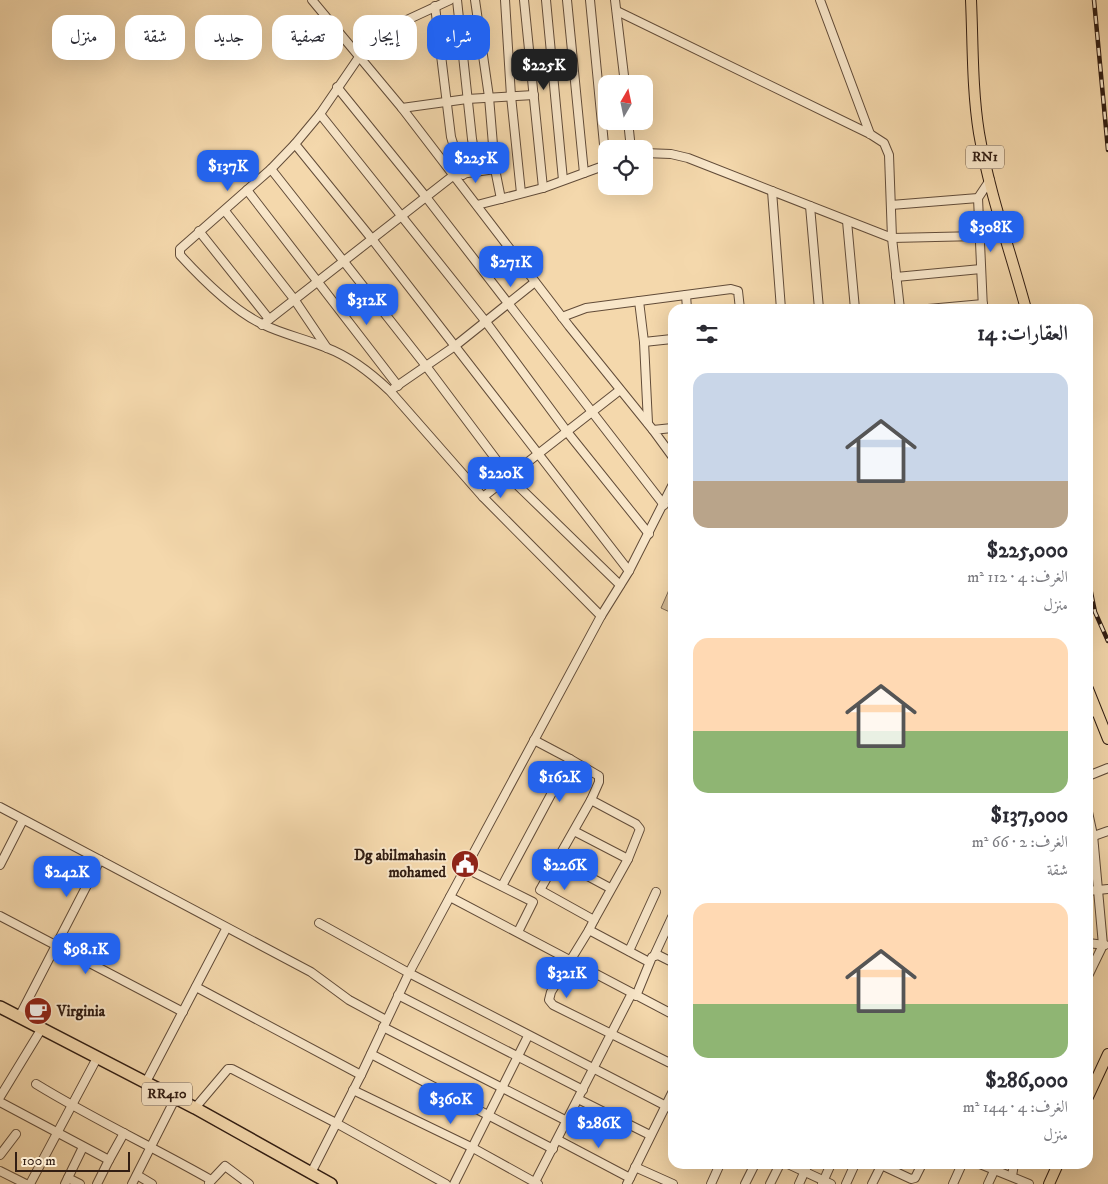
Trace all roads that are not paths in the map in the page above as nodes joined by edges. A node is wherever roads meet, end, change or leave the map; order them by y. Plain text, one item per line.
1 (312, 0) edge
2 (450, 0) edge
3 (457, 0) edge
4 (475, 0) edge
5 (505, 0) edge
6 (524, 0) edge
7 (546, 0) edge
8 (567, 0) edge
9 (590, 0) edge
10 (615, 0) edge
11 (820, 0) edge
12 (971, 0) edge
13 (435, 6) junction
14 (617, 11) junction
15 (416, 15) edge
16 (353, 48) edge
17 (357, 60) edge
18 (363, 60) edge
19 (623, 75) edge
20 (337, 87) junction
21 (534, 95) junction
22 (511, 96) junction
23 (489, 98) junction
24 (467, 99) junction
25 (447, 101) junction
26 (402, 108) junction
27 (320, 114) junction
28 (870, 134) junction
29 (604, 140) edge
30 (295, 144) junction
31 (653, 153) edge
32 (496, 168) junction
33 (598, 168) edge
34 (271, 169) junction
35 (478, 172) junction
36 (584, 174) junction
37 (463, 175) junction
38 (454, 176) junction
39 (563, 180) junction
40 (990, 180) junction
41 (543, 188) junction
42 (247, 190) junction
43 (772, 191) junction
44 (521, 193) junction
45 (426, 197) junction
46 (978, 198) junction
47 (501, 199) junction
48 (477, 205) junction
49 (891, 205) junction
50 (810, 206) junction
51 (225, 211) junction
52 (402, 216) junction
53 (847, 221) junction
54 (199, 231) junction
55 (979, 236) junction
56 (892, 238) junction
57 (372, 239) junction
58 (343, 262) junction
59 (980, 268) junction
60 (896, 277) junction
61 (318, 280) junction
62 (535, 282) junction
63 (686, 295) junction
64 (294, 299) junction
65 (639, 301) junction
66 (508, 303) junction
67 (687, 304) edge
68 (740, 304) edge
69 (781, 304) edge
70 (819, 304) edge
71 (855, 304) edge
72 (899, 304) edge
73 (983, 304) edge
74 (1025, 304) edge
75 (562, 317) junction
76 (266, 322) junction
77 (486, 322) junction
78 (668, 339) edge
79 (644, 342) junction
80 (456, 346) junction
81 (327, 348) junction
82 (426, 366) junction
83 (398, 386) junction
84 (390, 390) junction
85 (620, 390) junction
86 (592, 414) junction
87 (648, 423) junction
88 (668, 428) edge
89 (654, 430) junction
90 (568, 433) junction
91 (668, 450) edge
92 (538, 456) junction
93 (510, 478) junction
94 (668, 496) edge
95 (483, 497) junction
96 (664, 505) junction
97 (648, 534) junction
98 (629, 571) junction
99 (620, 585) junction
100 (601, 616) junction
101 (1093, 715) edge
102 (1108, 739) edge
103 (534, 740) junction
104 (570, 760) junction
105 (1108, 768) edge
106 (1093, 774) edge
107 (591, 800) junction
108 (0, 807) edge
109 (23, 820) junction
110 (574, 831) junction
111 (1108, 832) edge
112 (1093, 835) edge
113 (1093, 854) edge
114 (556, 859) junction
115 (628, 859) junction
116 (100, 860) junction
117 (0, 865) edge
118 (465, 868) junction
119 (502, 886) junction
120 (610, 888) junction
121 (1108, 889) edge
122 (540, 890) junction
123 (1099, 890) junction
124 (1093, 891) edge
125 (656, 892) dead end
126 (450, 896) junction
127 (533, 902) junction
128 (0, 916) edge
129 (594, 920) junction
130 (319, 923) dead end
131 (668, 925) edge
132 (226, 928) junction
133 (589, 930) junction
134 (518, 932) junction
135 (1093, 944) edge
136 (1106, 945) edge
137 (55, 947) junction
138 (629, 951) junction
139 (652, 959) junction
140 (570, 960) junction
141 (668, 960) edge
142 (1093, 967) edge
143 (408, 973) junction
144 (196, 987) junction
145 (634, 994) junction
146 (398, 995) junction
147 (0, 1007) edge
148 (183, 1012) junction
149 (668, 1012) edge
150 (19, 1016) junction
151 (385, 1023) junction
152 (42, 1028) junction
153 (612, 1034) junction
154 (528, 1036) junction
155 (371, 1054) junction
156 (1108, 1054) edge
157 (518, 1056) junction
158 (97, 1058) junction
159 (668, 1062) edge
160 (594, 1069) junction
161 (361, 1075) junction
162 (146, 1082) junction
163 (1093, 1082) edge
164 (36, 1084) dead end
165 (504, 1086) junction
166 (353, 1090) junction
167 (583, 1090) junction
168 (0, 1097) edge
169 (175, 1099) junction
170 (578, 1099) junction
171 (0, 1102) edge
172 (72, 1106) junction
173 (668, 1106) edge
174 (195, 1108) junction
175 (668, 1108) edge
176 (489, 1116) junction
177 (567, 1121) junction
178 (336, 1123) junction
179 (58, 1133) junction
180 (124, 1133) junction
181 (16, 1134) dead end
182 (650, 1135) junction
183 (558, 1140) junction
184 (152, 1146) junction
185 (83, 1147) junction
186 (472, 1148) junction
187 (552, 1149) junction
188 (0, 1155) edge
189 (109, 1160) junction
190 (635, 1166) junction
191 (718, 1169) edge
192 (752, 1169) edge
193 (778, 1169) edge
194 (798, 1169) edge
195 (806, 1169) edge
196 (830, 1169) edge
197 (853, 1169) edge
198 (879, 1169) edge
199 (891, 1169) edge
200 (920, 1169) edge
201 (960, 1169) edge
202 (990, 1169) edge
203 (1013, 1169) edge
204 (1056, 1169) edge
205 (0, 1171) edge
206 (994, 1171) junction
207 (804, 1172) junction
208 (311, 1173) junction
209 (137, 1175) junction
210 (1012, 1176) junction
211 (66, 1181) edge
212 (628, 1181) edge
213 (209, 1182) edge
214 (826, 1183) edge
215 (28, 1184) edge
216 (80, 1184) edge
217 (97, 1184) edge
218 (132, 1184) edge
219 (152, 1184) edge
220 (249, 1184) edge
221 (331, 1184) edge
222 (446, 1184) edge
223 (454, 1184) edge
224 (536, 1184) edge
225 (673, 1184) edge
226 (711, 1184) edge
227 (745, 1184) edge
228 (770, 1184) edge
229 (798, 1184) edge
230 (846, 1184) edge
231 (872, 1184) edge
232 (953, 1184) edge
233 (988, 1184) edge
234 (1029, 1184) edge
235 (1049, 1184) edge

1 - 16 street
2 - 13 street
3 - 24 street
4 - 23 street
5 - 22 street
6 - 21 street
7 - 39 street
8 - 36 street
9 - 29 street
10 - 14 street
11 - 28 street
12 - 40 main road, RN1
13 - 15 street
13 - 25 street
14 - 19 street
14 - 28 street
17 - 20 street
18 - 26 street
20 - 27 street
20 - 45 street
21 - 22 street
21 - 41 street
22 - 23 street
22 - 44 street
23 - 24 street
23 - 32 street
24 - 25 street
24 - 35 street
25 - 26 street
25 - 37 street
26 - 38 street
27 - 30 street
27 - 52 street
28 - 49 street
30 - 34 street
30 - 57 street
31 - 43 street
32 - 35 street
32 - 47 street
33 - 36 street
34 - 42 street
34 - 58 street
35 - 37 street
36 - 39 street
37 - 38 street
38 - 45 street
38 - 48 street
39 - 41 street
40 - 46 street
40 - 74 main road, RN1
41 - 44 street
42 - 51 street
42 - 61 street
43 - 50 street
43 - 69 street
44 - 47 street
45 - 52 street
45 - 66 street
46 - 49 street
46 - 55 street
47 - 48 street
48 - 62 street
49 - 56 street
50 - 53 street
50 - 70 street
51 - 54 street
51 - 64 street
52 - 57 street
52 - 77 street
53 - 56 street
53 - 71 street
54 - 76 street
54 - 76 street
55 - 56 street
55 - 59 street
56 - 60 street
57 - 58 street
57 - 80 street
58 - 61 street
58 - 82 street
59 - 60 street
59 - 73 street
60 - 72 street
61 - 64 street
61 - 83 street
62 - 66 street
62 - 75 street
63 - 65 street
63 - 67 street
63 - 68 street
64 - 76 street
64 - 81 street
65 - 75 street
65 - 79 street
66 - 77 street
66 - 86 street
75 - 85 street
76 - 81 street
77 - 80 street
77 - 90 street
78 - 79 street
79 - 87 street
80 - 82 street
80 - 92 street
81 - 84 street
82 - 83 street
82 - 93 street
83 - 84 street
84 - 95 street
85 - 86 street
85 - 87 street
86 - 90 street
86 - 96 street
87 - 89 street
88 - 89 street
89 - 91 street
90 - 92 street
90 - 97 street
92 - 93 street
92 - 98 street
93 - 95 street
93 - 99 street
94 - 96 street
95 - 100 street
96 - 97 street
97 - 98 street
98 - 99 street
99 - 100 street
100 - 103 street
101 - 102 main road
103 - 104 street
103 - 118 street
104 - 107 street
104 - 119 street
105 - 106 street
107 - 110 street
107 - 115 street
108 - 109 street
109 - 116 street
109 - 117 street
110 - 114 street
110 - 115 street
111 - 112 street
113 - 123 street
114 - 120 street
114 - 122 street
115 - 120 street
116 - 132 street
116 - 137 street
118 - 119 street
118 - 126 street
119 - 127 street
120 - 129 street
121 - 123 street
122 - 127 street
122 - 129 street
123 - 124 street
123 - 136 street
125 - 138 street
126 - 134 street
126 - 143 street
127 - 134 street
128 - 137 street
129 - 133 street
130 - 143 street
131 - 139 street
132 - 144 street
132 - 151 street
133 - 138 street
133 - 140 street
134 - 140 street
135 - 136 street
136 - 142 street
137 - 148 street
137 - 150 street
138 - 139 street
139 - 141 street
139 - 145 street
140 - 145 street
140 - 153 street
143 - 146 street
143 - 154 street
144 - 148 street
144 - 161 street
145 - 149 street
145 - 153 street
146 - 151 street
146 - 157 street
147 - 150 highway, RR410
148 - 162 street
150 - 152 highway, RR410
151 - 155 street
151 - 165 street
152 - 158 highway, RR410
152 - 168 street
153 - 159 street
153 - 160 street
154 - 157 street
154 - 160 street
155 - 161 street
155 - 176 street
156 - 163 main road
157 - 165 street
157 - 167 street
158 - 162 highway, RR410
158 - 172 street
160 - 167 street
160 - 173 street
161 - 166 street
162 - 169 highway, RR410
164 - 172 street
165 - 176 street
165 - 177 street
166 - 178 street
166 - 186 street
167 - 170 street
169 - 174 highway, RR410
169 - 184 street
170 - 177 street
170 - 182 street
171 - 179 street
172 - 179 street
172 - 180 street
174 - 178 street
174 - 208 highway, RR410
175 - 182 street
176 - 186 street
176 - 187 street
177 - 183 street
178 - 208 street
178 - 222 street
179 - 185 street
179 - 215 street
180 - 184 street
180 - 189 street
181 - 188 street
182 - 190 street
183 - 187 street
183 - 212 street
184 - 209 street
184 - 213 street
185 - 189 street
185 - 211 street
186 - 223 street
186 - 224 street
187 - 224 street
189 - 217 street
190 - 212 street
190 - 225 street
191 - 226 street
192 - 227 street
193 - 228 street
194 - 207 street
195 - 207 street
196 - 214 street
197 - 230 street
198 - 231 street
199 - 200 street
201 - 232 street
202 - 206 street
203 - 210 street
204 - 235 main road
205 - 215 street
206 - 210 street
206 - 233 street
207 - 214 street
207 - 229 street
208 - 221 highway, RR410
209 - 218 street
209 - 219 street
210 - 234 street
211 - 216 street
213 - 220 street

